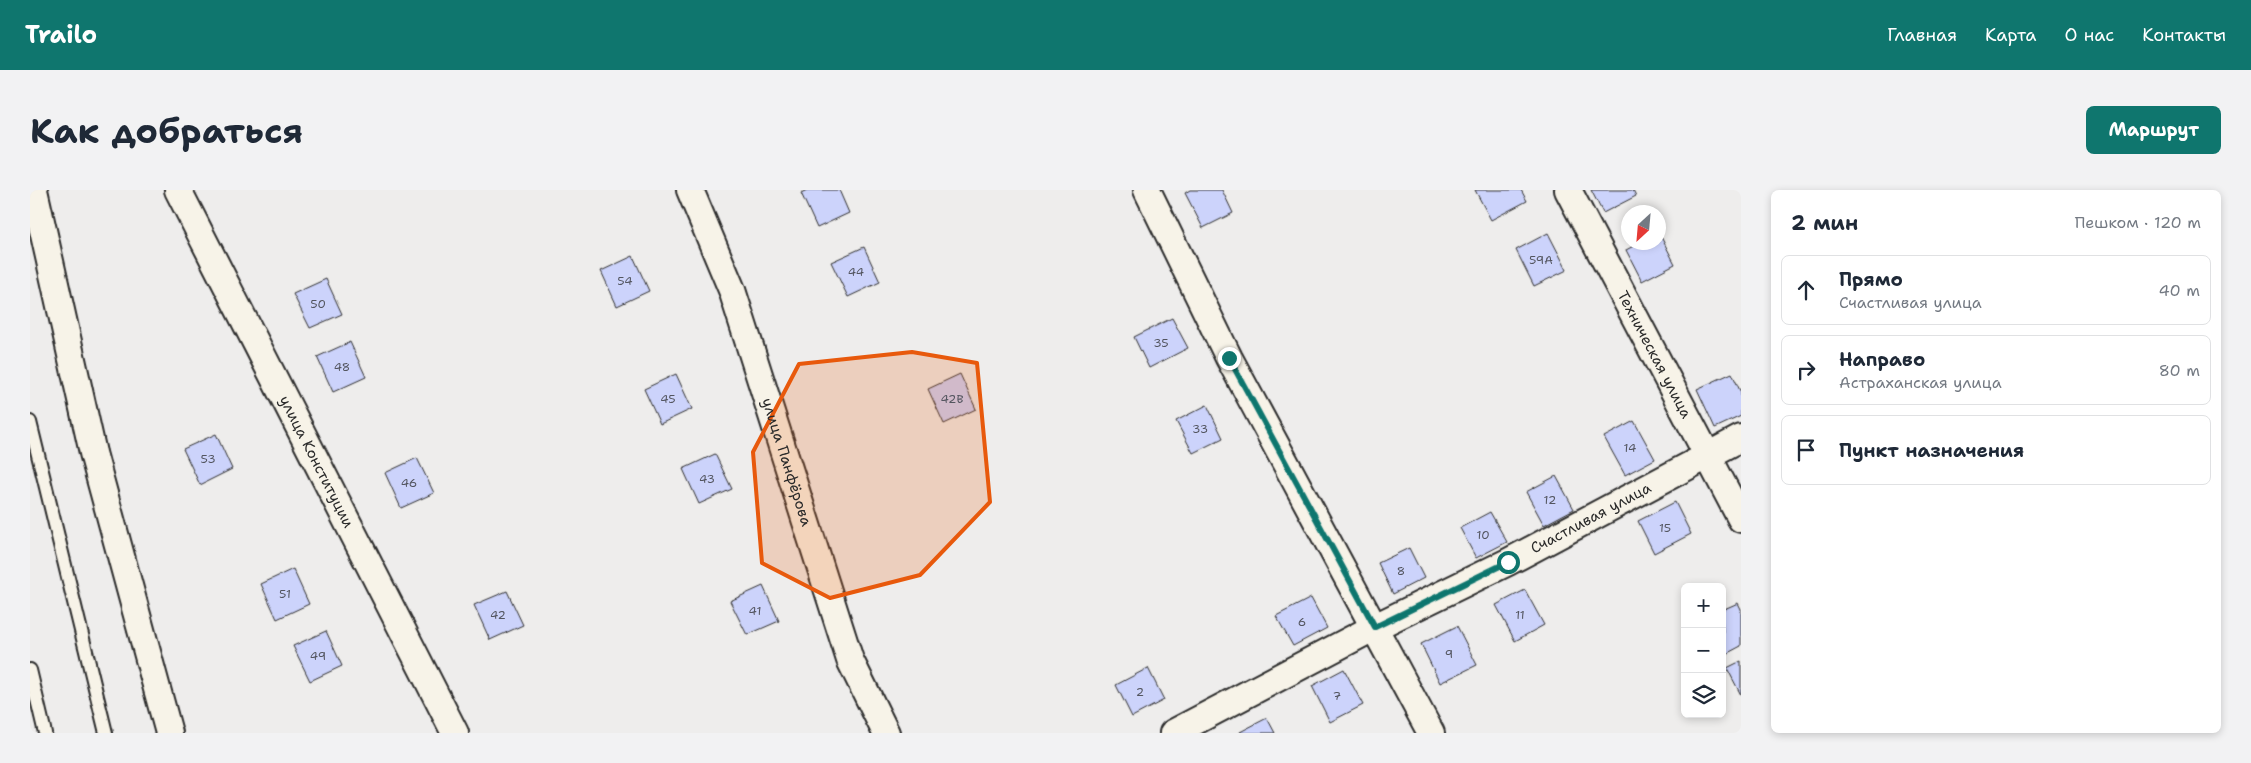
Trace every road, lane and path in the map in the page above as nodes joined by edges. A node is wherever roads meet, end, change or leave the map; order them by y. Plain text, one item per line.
1 (34, 190) edge
2 (178, 190) edge
3 (690, 190) edge
4 (1147, 190) edge
5 (1568, 190) edge
6 (30, 422) edge
7 (1741, 438) edge
8 (1707, 455) junction
9 (1741, 520) edge
10 (1375, 627) junction
11 (30, 670) edge
12 (45, 733) edge
13 (106, 733) edge
14 (169, 733) edge
15 (455, 733) edge
16 (886, 733) edge
17 (1173, 733) edge
18 (1432, 733) edge

1 - 14 street
2 - 15 street, улица Конституции
3 - 16 street, улица Панфёрова
4 - 10 street
5 - 8 street, Техническая улица
6 - 13 lane
7 - 8 street, Счастливая улица
8 - 9 street, Техническая улица
8 - 10 street, Счастливая улица
10 - 17 street, Счастливая улица
10 - 18 street
11 - 12 lane

